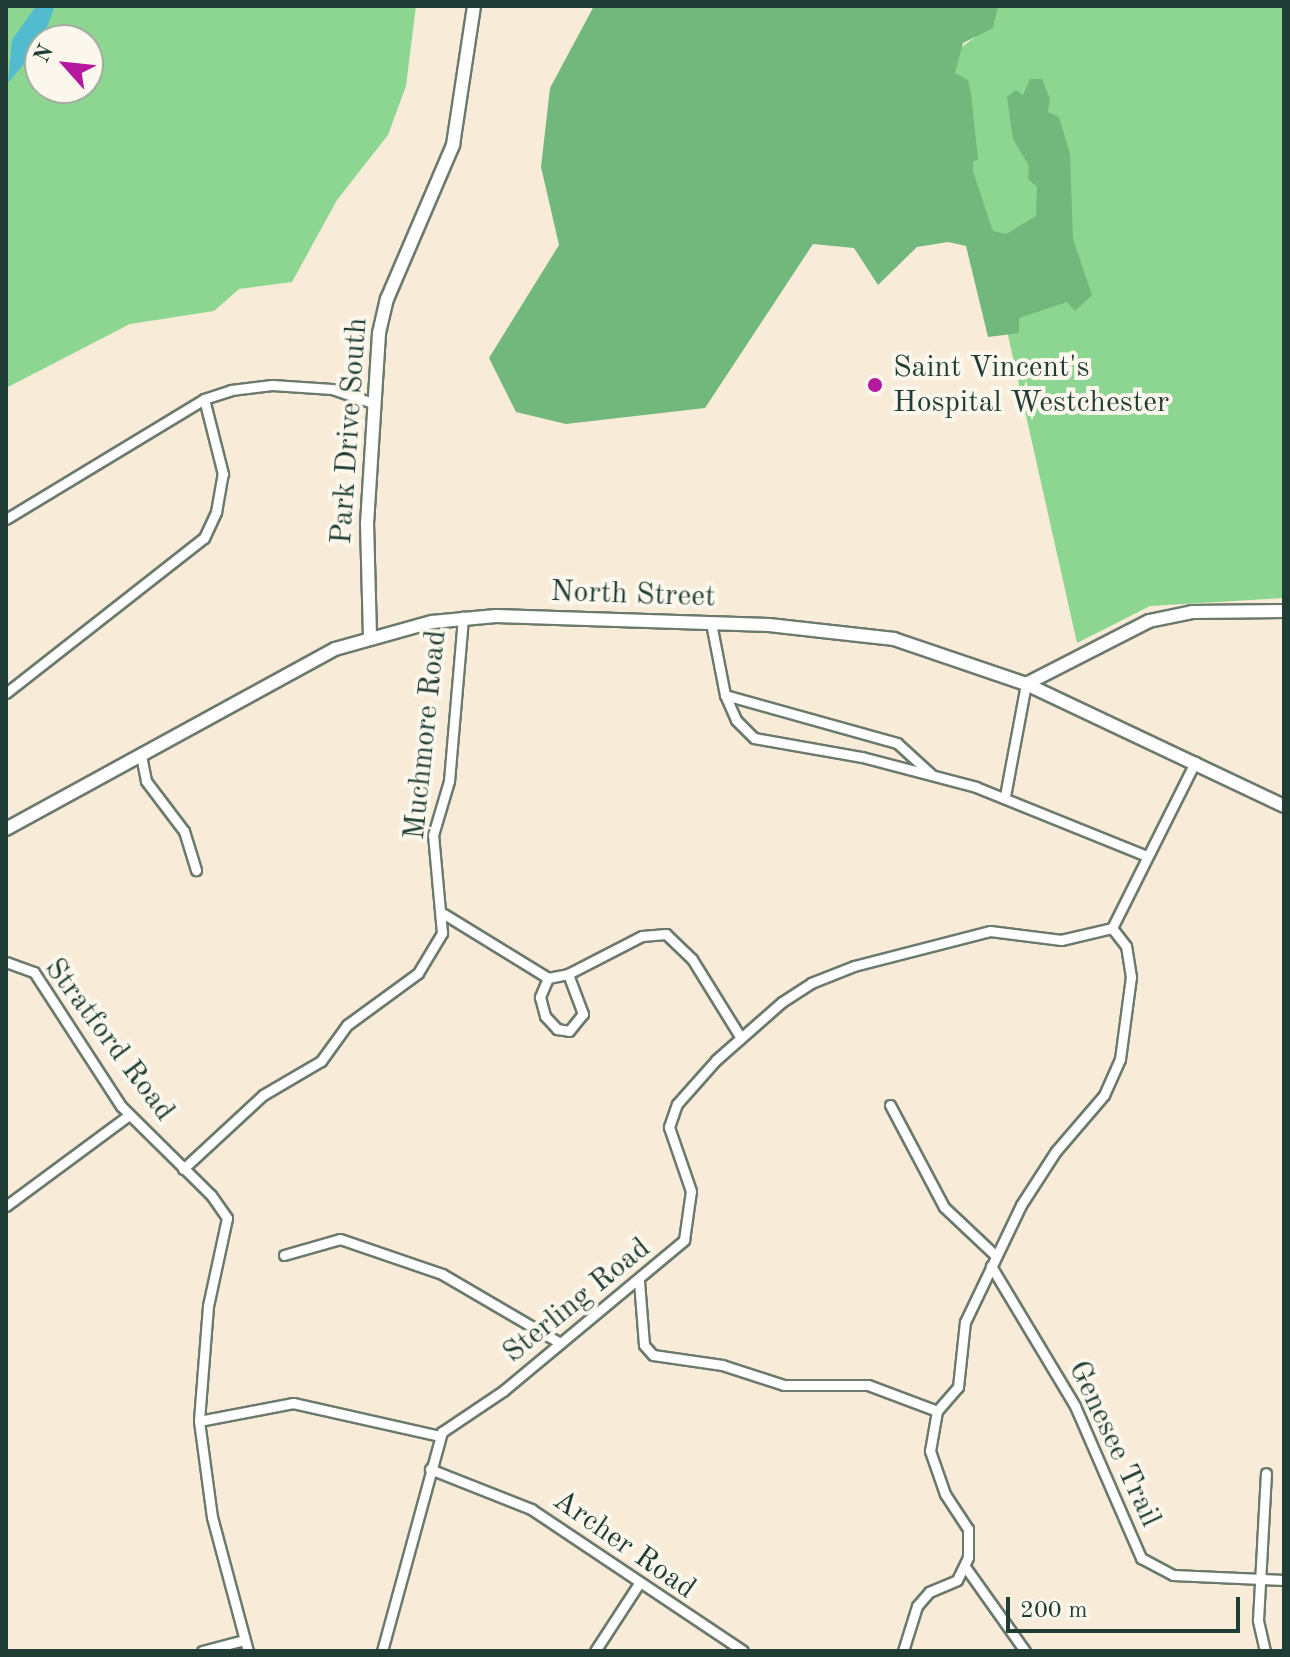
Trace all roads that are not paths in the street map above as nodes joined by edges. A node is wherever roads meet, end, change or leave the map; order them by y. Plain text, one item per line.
1 (474, 6) edge
2 (204, 399) junction
3 (373, 403) junction
4 (6, 519) edge
5 (1284, 611) edge
6 (463, 617) junction
7 (711, 623) junction
8 (370, 637) junction
9 (1026, 684) junction
10 (6, 693) edge
11 (725, 695) junction
12 (141, 755) junction
13 (1195, 762) junction
14 (932, 775) junction
15 (1005, 796) junction
16 (1284, 806) edge
17 (6, 829) edge
18 (1147, 856) junction
19 (196, 870) dead end
20 (444, 914) junction
21 (1112, 928) junction
22 (6, 962) edge
23 (568, 974) junction
24 (548, 978) junction
25 (741, 1038) junction
26 (890, 1105) dead end
27 (129, 1115) junction
28 (183, 1169) junction
29 (6, 1206) edge
30 (284, 1255) dead end
31 (993, 1261) junction
32 (639, 1281) junction
33 (560, 1343) junction
34 (937, 1411) junction
35 (199, 1421) junction
36 (439, 1436) junction
37 (430, 1469) junction
38 (1266, 1473) dead end
39 (966, 1568) junction
40 (1260, 1579) junction
41 (1284, 1580) edge
42 (638, 1585) junction
43 (244, 1640) junction
44 (202, 1651) edge
45 (248, 1651) edge
46 (382, 1651) edge
47 (595, 1651) edge
48 (743, 1651) edge
49 (903, 1651) edge
50 (1025, 1651) edge
51 (1265, 1651) edge

1 - 3 main road, Park Drive South
2 - 3 street
2 - 4 street
2 - 10 street
3 - 8 main road, Park Drive South
5 - 9 main road
6 - 7 main road, North Street
6 - 8 main road, North Street
6 - 20 street, Muchmore Road
7 - 9 main road, North Street
7 - 11 street
8 - 12 main road, North Street
9 - 13 main road, North Street
9 - 15 street
11 - 14 street
11 - 14 street
12 - 17 main road, North Street
12 - 19 street
13 - 16 main road, North Street
13 - 18 street
14 - 15 street
15 - 18 street
18 - 21 street
20 - 24 street
20 - 28 street, Muchmore Road
21 - 25 street, Sterling Road
21 - 31 street
22 - 27 street, Stratford Road
23 - 24 street
23 - 24 street
23 - 25 street
25 - 32 street, Sterling Road
26 - 31 street, Genesee Trail
27 - 28 street, Stratford Road
27 - 29 street
28 - 35 street, Stratford Road
30 - 33 street
31 - 34 street
31 - 40 street, Genesee Trail
32 - 33 street, Sterling Road
32 - 34 street
33 - 36 street, Sterling Road
34 - 39 street
35 - 36 street
35 - 43 street, Stratford Road
36 - 37 street
37 - 42 street, Archer Road
37 - 46 street
38 - 40 street
39 - 49 street
39 - 50 street
40 - 41 street, Genesee Trail
40 - 51 street
42 - 47 street
42 - 48 street, Archer Road
43 - 44 street
43 - 45 street, Stratford Road

